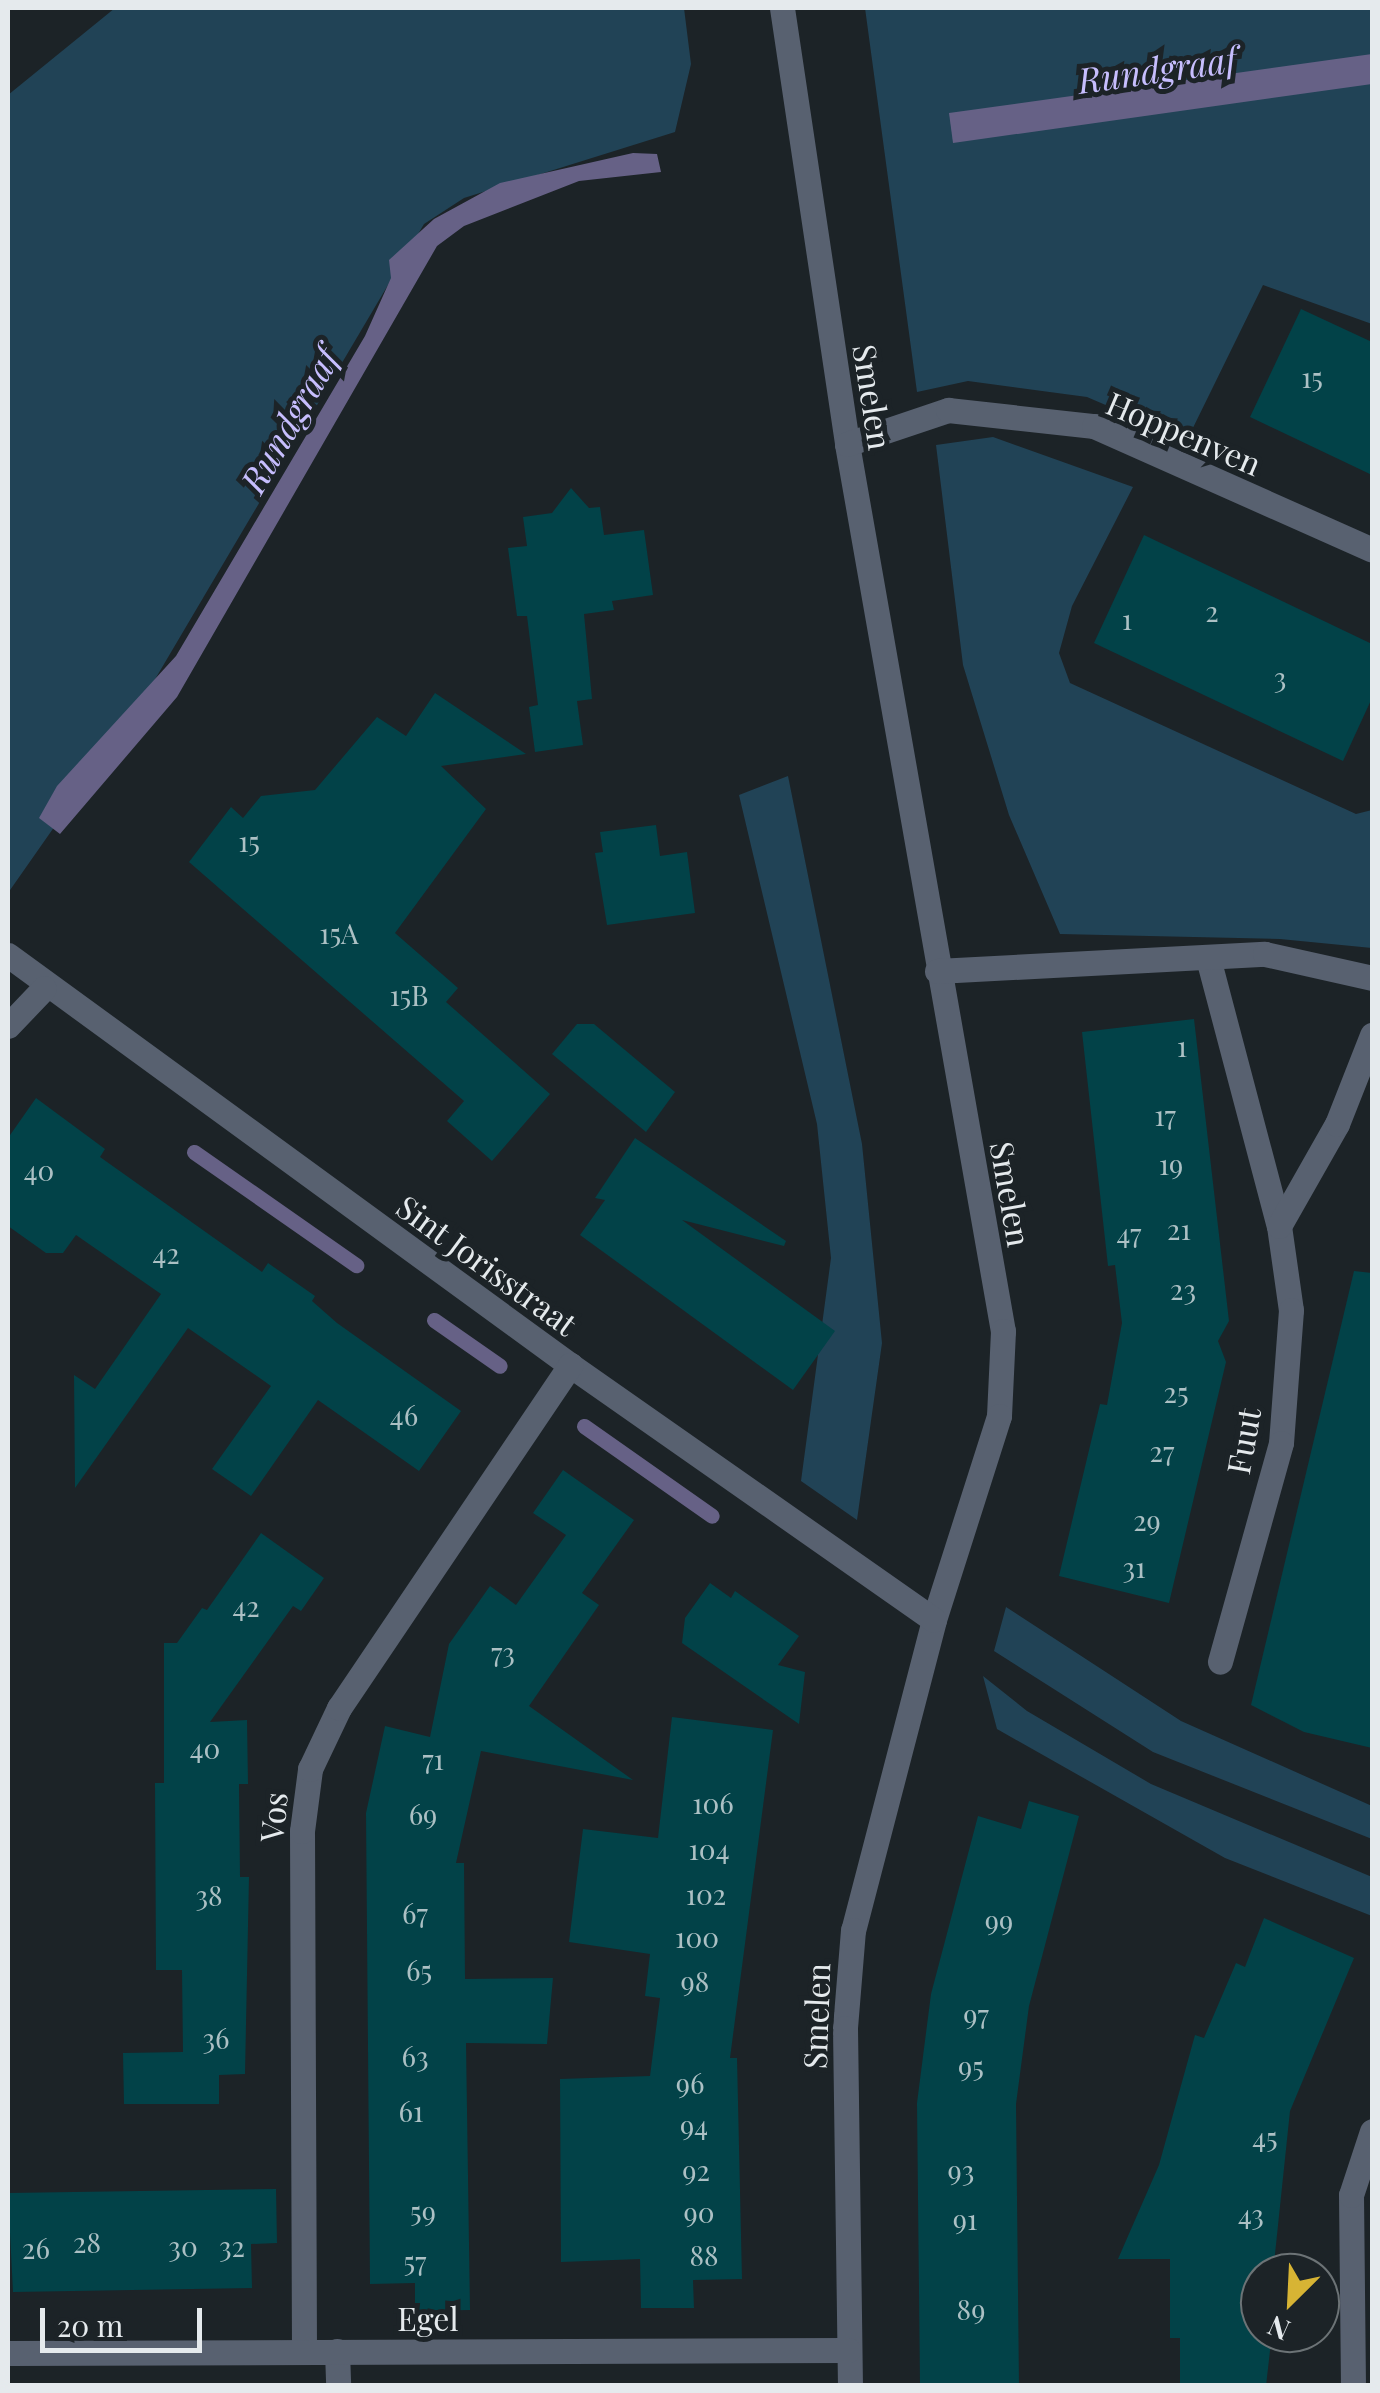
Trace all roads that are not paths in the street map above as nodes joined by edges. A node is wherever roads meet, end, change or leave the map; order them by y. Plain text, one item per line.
1 (782, 8) edge
2 (847, 444) junction
3 (1372, 550) edge
4 (8, 956) edge
5 (1208, 958) junction
6 (937, 972) junction
7 (1372, 978) edge
8 (44, 988) junction
9 (8, 1026) edge
10 (1372, 1035) edge
11 (1279, 1226) junction
12 (570, 1365) junction
13 (934, 1620) junction
14 (1220, 1662) dead end
15 (1372, 2131) edge
16 (848, 2350) junction
17 (304, 2351) junction
18 (337, 2351) junction
19 (8, 2352) edge
20 (338, 2386) edge
21 (850, 2386) edge
22 (1353, 2386) edge

1 - 2 street, Smelen
2 - 3 street, Hoppenven
2 - 6 street, Smelen
4 - 8 street, Sint Jorisstraat
5 - 6 street
5 - 7 street
5 - 11 street, Fuut
6 - 13 street, Smelen
8 - 9 street
8 - 12 street, Sint Jorisstraat
10 - 11 street
11 - 14 street, Fuut
12 - 13 street, Sint Jorisstraat
12 - 17 street, Vos
13 - 16 street, Smelen
15 - 22 street
16 - 18 street, Egel
16 - 21 street, Smelen
17 - 18 street, Egel
17 - 19 street, Egel
18 - 20 street

